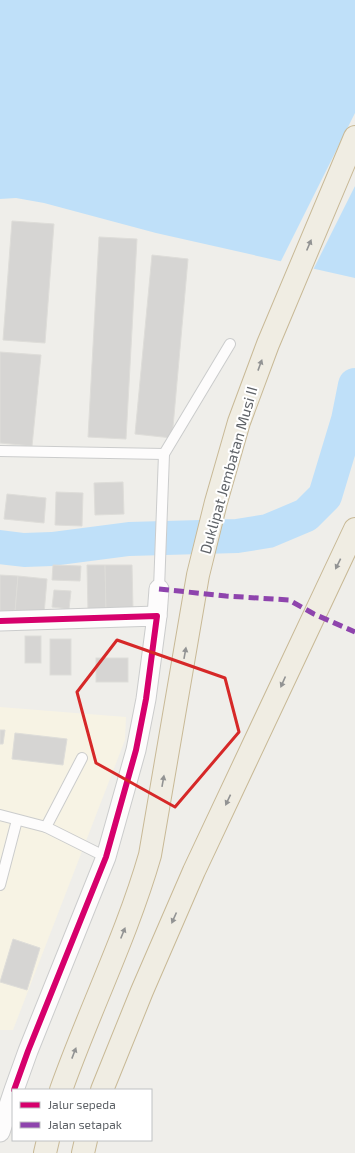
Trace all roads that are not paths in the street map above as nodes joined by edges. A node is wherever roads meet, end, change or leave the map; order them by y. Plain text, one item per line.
1 (355, 137) edge
2 (230, 344) dead end
3 (0, 451) edge
4 (164, 454) junction
5 (353, 536) edge
6 (159, 580) joint
7 (157, 616) junction
8 (0, 621) edge
9 (82, 758) dead end
10 (0, 815) edge
11 (17, 820) junction
12 (46, 826) junction
13 (106, 857) junction
14 (0, 885) edge
15 (14, 1089) edge
16 (61, 1089) edge
17 (102, 1089) edge
18 (12, 1097) edge
19 (0, 1132) edge
20 (48, 1141) edge
21 (86, 1141) edge
22 (45, 1153) edge
23 (83, 1153) edge

16 -> 1 highway, Duklipat Jembatan Musi II
2 - 4 lane
3 - 4 lane
4 - 6 lane
5 -> 17 highway
6 - 7 street
7 - 8 street
7 - 13 street
9 - 12 lane
10 - 11 lane
11 - 12 lane
11 - 14 lane
12 - 13 lane
13 - 15 street
18 - 19 street
20 - 22 highway
21 - 23 highway

